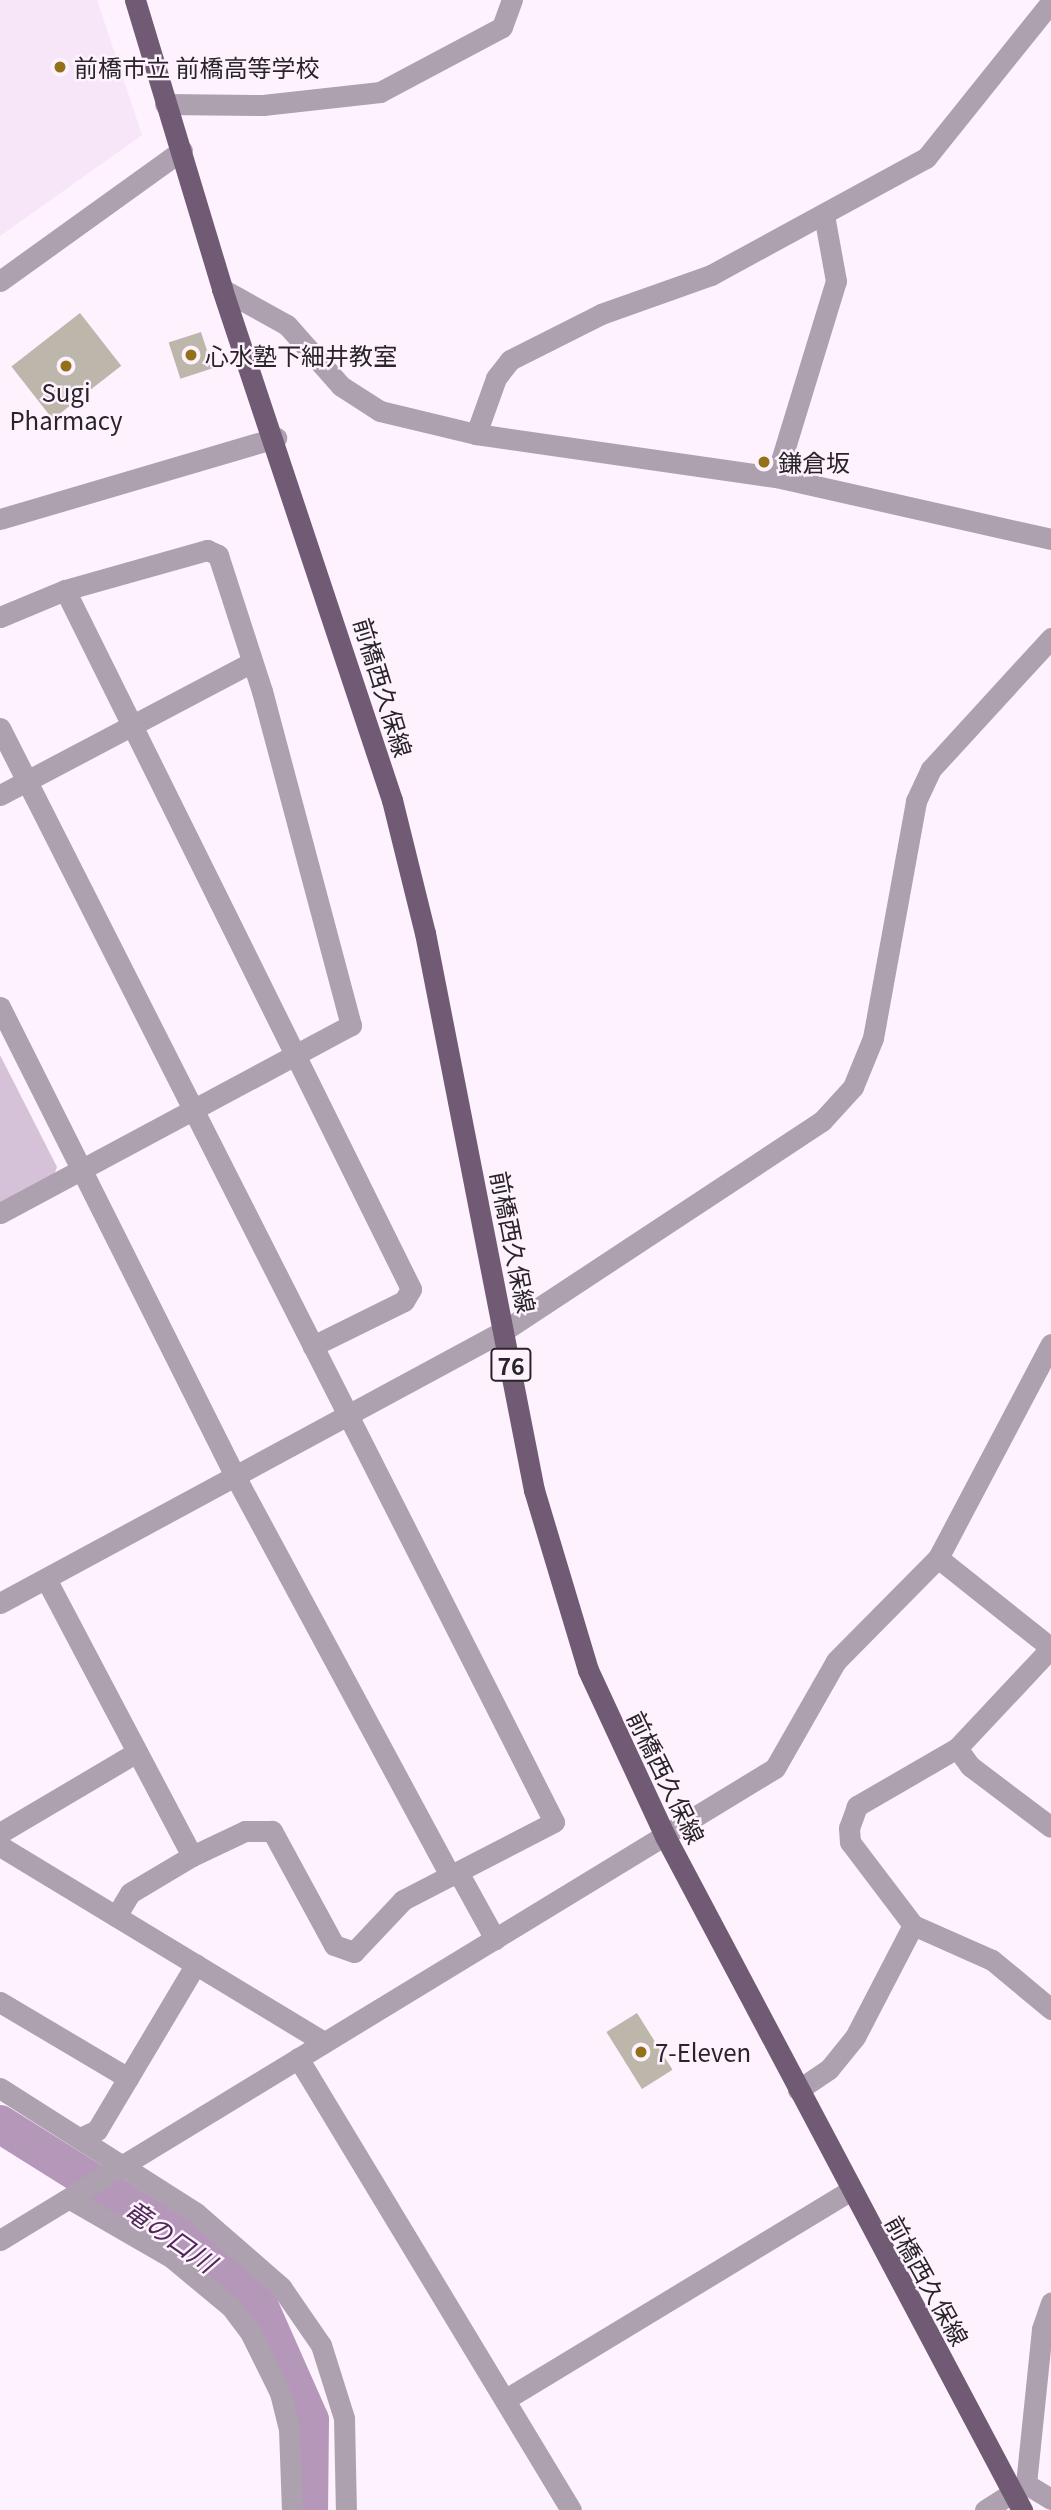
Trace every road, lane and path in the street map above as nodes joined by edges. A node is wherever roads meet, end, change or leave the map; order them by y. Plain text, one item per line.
1 (135, 0) edge
2 (512, 0) edge
3 (1051, 2) edge
4 (165, 104) junction
5 (182, 150) junction
6 (824, 215) junction
7 (0, 281) edge
8 (222, 289) junction
9 (476, 433) junction
10 (276, 438) junction
11 (776, 477) junction
12 (0, 519) edge
13 (1051, 539) edge
14 (65, 590) junction
15 (0, 617) edge
16 (1051, 638) edge
17 (250, 663) junction
18 (132, 726) junction
19 (0, 728) edge
20 (27, 781) junction
21 (0, 795) edge
22 (0, 1007) edge
23 (295, 1055) junction
24 (193, 1110) junction
25 (82, 1170) junction
26 (0, 1213) edge
27 (505, 1331) junction
28 (1051, 1344) edge
29 (313, 1346) junction
30 (348, 1415) junction
31 (235, 1476) junction
32 (938, 1558) junction
33 (46, 1579) junction
34 (0, 1603) edge
35 (1051, 1648) edge
36 (957, 1748) junction
37 (137, 1752) junction
38 (1051, 1827) edge
39 (0, 1833) edge
40 (666, 1836) junction
41 (0, 1846) edge
42 (192, 1857) junction
43 (454, 1874) junction
44 (116, 1916) junction
45 (913, 1925) junction
46 (495, 1939) junction
47 (196, 1964) junction
48 (0, 2003) edge
49 (1051, 2009) edge
50 (324, 2042) junction
51 (298, 2059) junction
52 (128, 2078) junction
53 (0, 2088) edge
54 (798, 2090) junction
55 (80, 2138) junction
56 (121, 2168) junction
57 (849, 2191) junction
58 (74, 2196) junction
59 (0, 2240) edge
60 (1051, 2303) edge
61 (506, 2399) junction
62 (1019, 2486) junction
63 (1051, 2499) edge
64 (292, 2510) edge
65 (346, 2510) edge
66 (572, 2510) edge
67 (985, 2510) edge
68 (1022, 2510) edge

1 - 4 main road, 前橋西久保線 / 76
2 - 4 street
3 - 6 street
4 - 5 main road, 前橋西久保線 / 76
5 - 7 street
5 - 8 main road, 前橋西久保線 / 76
6 - 9 street
6 - 11 street
8 - 9 street
8 - 10 main road, 前橋西久保線 / 76
9 - 11 street
10 - 12 street
10 - 27 main road, 前橋西久保線 / 76
11 - 13 street
14 - 15 street
14 - 17 street
14 - 18 street
16 - 27 street
17 - 18 street
17 - 23 street
18 - 20 street
18 - 23 street
19 - 20 street
20 - 21 street
20 - 24 street
22 - 25 street
23 - 24 street
23 - 29 street
24 - 25 street
24 - 29 street
25 - 26 street
25 - 31 street
27 - 30 street
27 - 40 main road, 前橋西久保線 / 76
28 - 32 street
29 - 30 street
30 - 31 street
30 - 43 street
31 - 33 street
31 - 43 street
32 - 35 street
32 - 40 street
33 - 34 street
33 - 37 street
35 - 36 street
36 - 38 street
36 - 45 street
37 - 39 street
37 - 42 street
40 - 46 street
40 - 54 main road, 前橋西久保線 / 76
41 - 44 street
42 - 43 street
42 - 44 street
43 - 46 street
44 - 47 street
45 - 49 street
45 - 54 street
46 - 50 street
47 - 50 street
47 - 52 street
48 - 52 street
50 - 51 street
51 - 56 street
51 - 61 street
52 - 55 street
53 - 55 street
54 - 57 main road, 前橋西久保線 / 76
55 - 56 street
56 - 58 street
56 - 65 street
57 - 61 street
57 - 62 main road, 前橋西久保線 / 76
58 - 59 street
58 - 64 street
60 - 62 street
61 - 66 street
62 - 63 street
62 - 67 street
62 - 68 main road, 前橋西久保線 / 76

